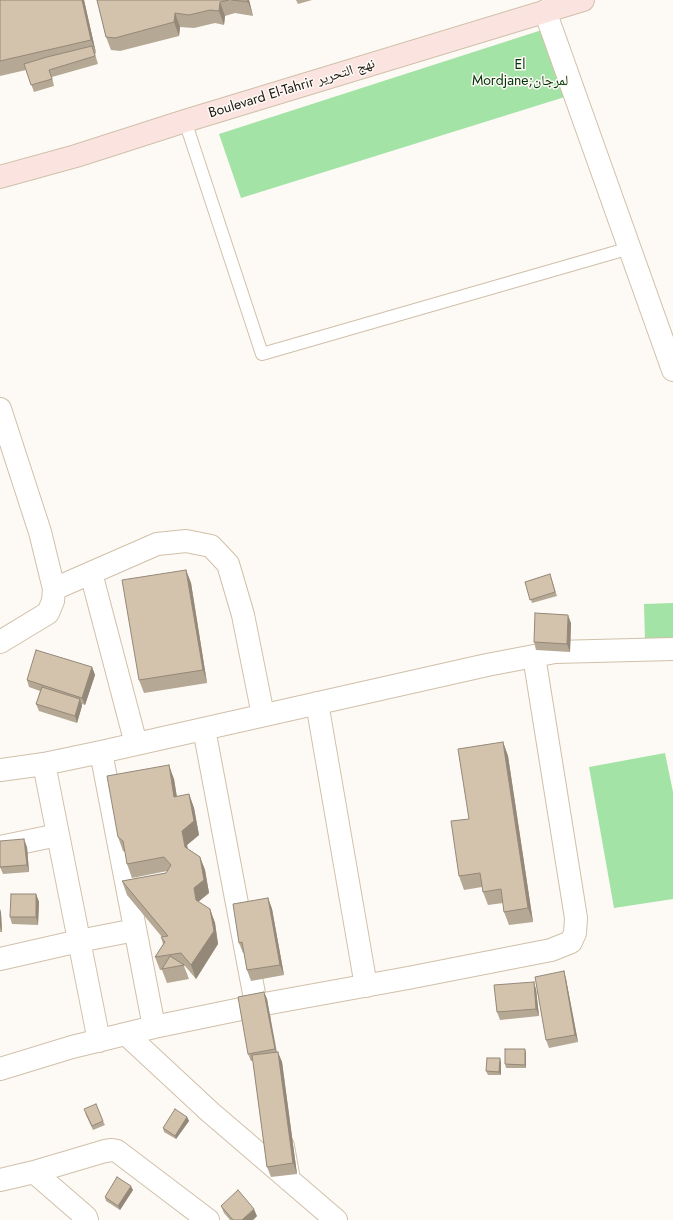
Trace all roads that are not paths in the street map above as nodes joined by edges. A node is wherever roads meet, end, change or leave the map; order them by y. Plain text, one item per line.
1 (583, 0) edge
2 (545, 12) junction
3 (186, 121) junction
4 (0, 177) edge
5 (630, 248) junction
6 (673, 370) edge
7 (0, 409) edge
8 (91, 573) junction
9 (54, 588) junction
10 (0, 642) edge
11 (673, 649) edge
12 (534, 656) junction
13 (317, 703) junction
14 (263, 716) junction
15 (204, 729) junction
16 (136, 744) junction
17 (101, 752) junction
18 (44, 764) junction
19 (0, 770) edge
20 (58, 835) junction
21 (0, 847) edge
22 (135, 930) junction
23 (79, 941) junction
24 (0, 958) edge
25 (366, 986) junction
26 (256, 1006) junction
27 (154, 1026) junction
28 (126, 1034) junction
29 (262, 1036) edge
30 (99, 1041) junction
31 (0, 1069) edge
32 (279, 1127) edge
33 (34, 1172) junction
34 (0, 1180) edge
35 (289, 1180) junction
36 (87, 1220) edge
37 (208, 1220) edge
38 (336, 1220) edge

1 - 2 main road, Boulevard El-Tahrir نهج التحرير
2 - 3 main road, Boulevard El-Tahrir نهج التحرير
2 - 5 street
3 - 4 main road, Boulevard El-Tahrir نهج التحرير
3 - 5 lane
5 - 6 street
7 - 9 street
8 - 9 street
8 - 14 street
8 - 16 street
9 - 10 street
11 - 12 street
12 - 13 street
12 - 25 street
13 - 14 street
13 - 25 street
14 - 15 street
15 - 16 street
15 - 26 street
16 - 17 street
17 - 18 street
17 - 22 street
18 - 19 street
18 - 20 street
20 - 21 street
20 - 23 street
22 - 23 street
22 - 27 street
23 - 24 street
23 - 30 street
25 - 26 street
26 - 27 street
26 - 29 street
27 - 28 street
28 - 30 street
28 - 35 street
30 - 31 street
32 - 35 street
33 - 34 street
33 - 36 street
33 - 37 street
35 - 38 street

